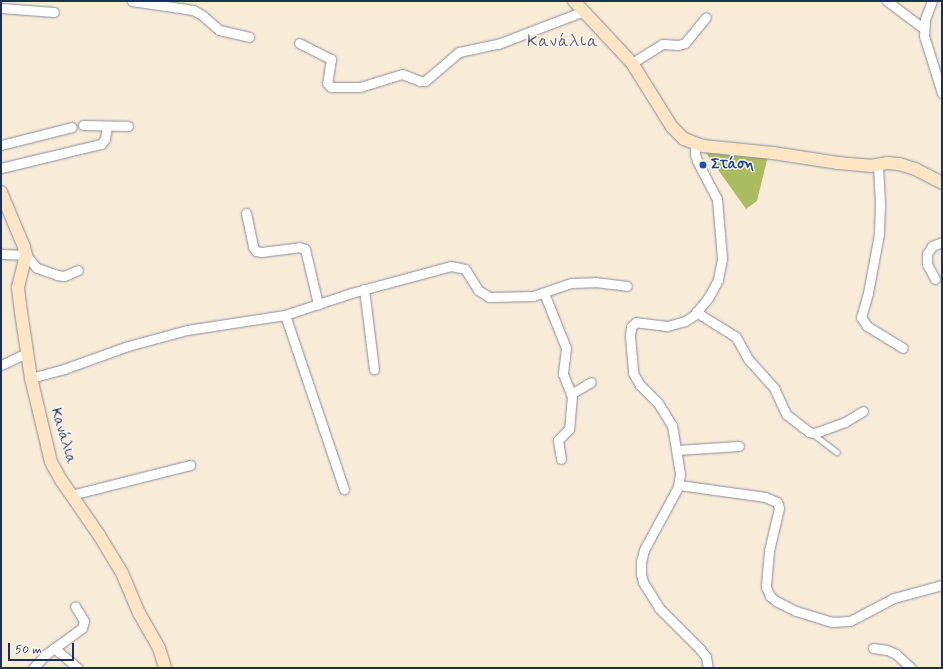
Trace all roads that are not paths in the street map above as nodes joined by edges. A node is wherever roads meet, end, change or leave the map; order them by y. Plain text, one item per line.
1 (132, 1) edge
2 (574, 1) edge
3 (887, 1) edge
4 (932, 1) edge
5 (1, 8) edge
6 (584, 11) junction
7 (54, 12) dead end
8 (706, 17) dead end
9 (923, 28) junction
10 (249, 37) dead end
11 (299, 43) dead end
12 (632, 63) junction
13 (942, 93) edge
14 (83, 125) dead end
15 (107, 126) junction
16 (128, 126) dead end
17 (72, 127) dead end
18 (695, 144) junction
19 (1, 145) edge
20 (878, 165) junction
21 (1, 168) edge
22 (942, 183) edge
23 (1, 192) edge
24 (246, 213) dead end
25 (942, 242) edge
26 (1, 254) edge
27 (26, 255) junction
28 (78, 270) dead end
29 (935, 279) dead end
30 (627, 286) dead end
31 (364, 289) junction
32 (544, 293) junction
33 (318, 304) junction
34 (696, 312) junction
35 (285, 316) junction
36 (903, 348) dead end
37 (27, 353) junction
38 (1, 365) edge
39 (374, 369) dead end
40 (31, 378) junction
41 (591, 382) dead end
42 (571, 394) junction
43 (863, 411) dead end
44 (812, 433) junction
45 (739, 446) dead end
46 (677, 450) junction
47 (837, 452) dead end
48 (560, 459) dead end
49 (190, 465) dead end
50 (679, 485) junction
51 (344, 489) dead end
52 (71, 495) junction
53 (942, 585) edge
54 (74, 606) dead end
55 (54, 648) junction
56 (873, 648) dead end
57 (33, 668) edge
58 (78, 668) edge
59 (165, 668) edge
60 (708, 668) edge
61 (911, 668) edge

1 - 10 street
2 - 6 main road
3 - 9 street
4 - 9 street
5 - 7 street
6 - 11 street
6 - 12 main road
8 - 12 street
9 - 13 street
12 - 18 main road
14 - 15 street
15 - 16 street
15 - 21 street
17 - 19 street
18 - 20 main road
18 - 34 street
20 - 22 main road
20 - 36 street
23 - 27 main road
24 - 33 street
25 - 29 street
26 - 27 street
27 - 28 street
27 - 37 main road, Κανάλια
30 - 32 street
31 - 32 street
31 - 33 street
31 - 39 street
32 - 42 street
33 - 35 street
34 - 44 street
34 - 46 street
35 - 40 street
35 - 51 street
37 - 38 street
37 - 40 main road, Κανάλια
40 - 52 main road, Κανάλια
41 - 42 street
42 - 48 street
43 - 44 street
44 - 47 lane
45 - 46 street
46 - 50 street
49 - 52 street
50 - 53 street
50 - 60 street
52 - 59 main road, Κανάλια
54 - 55 street
55 - 57 street
55 - 58 street
56 - 61 street

